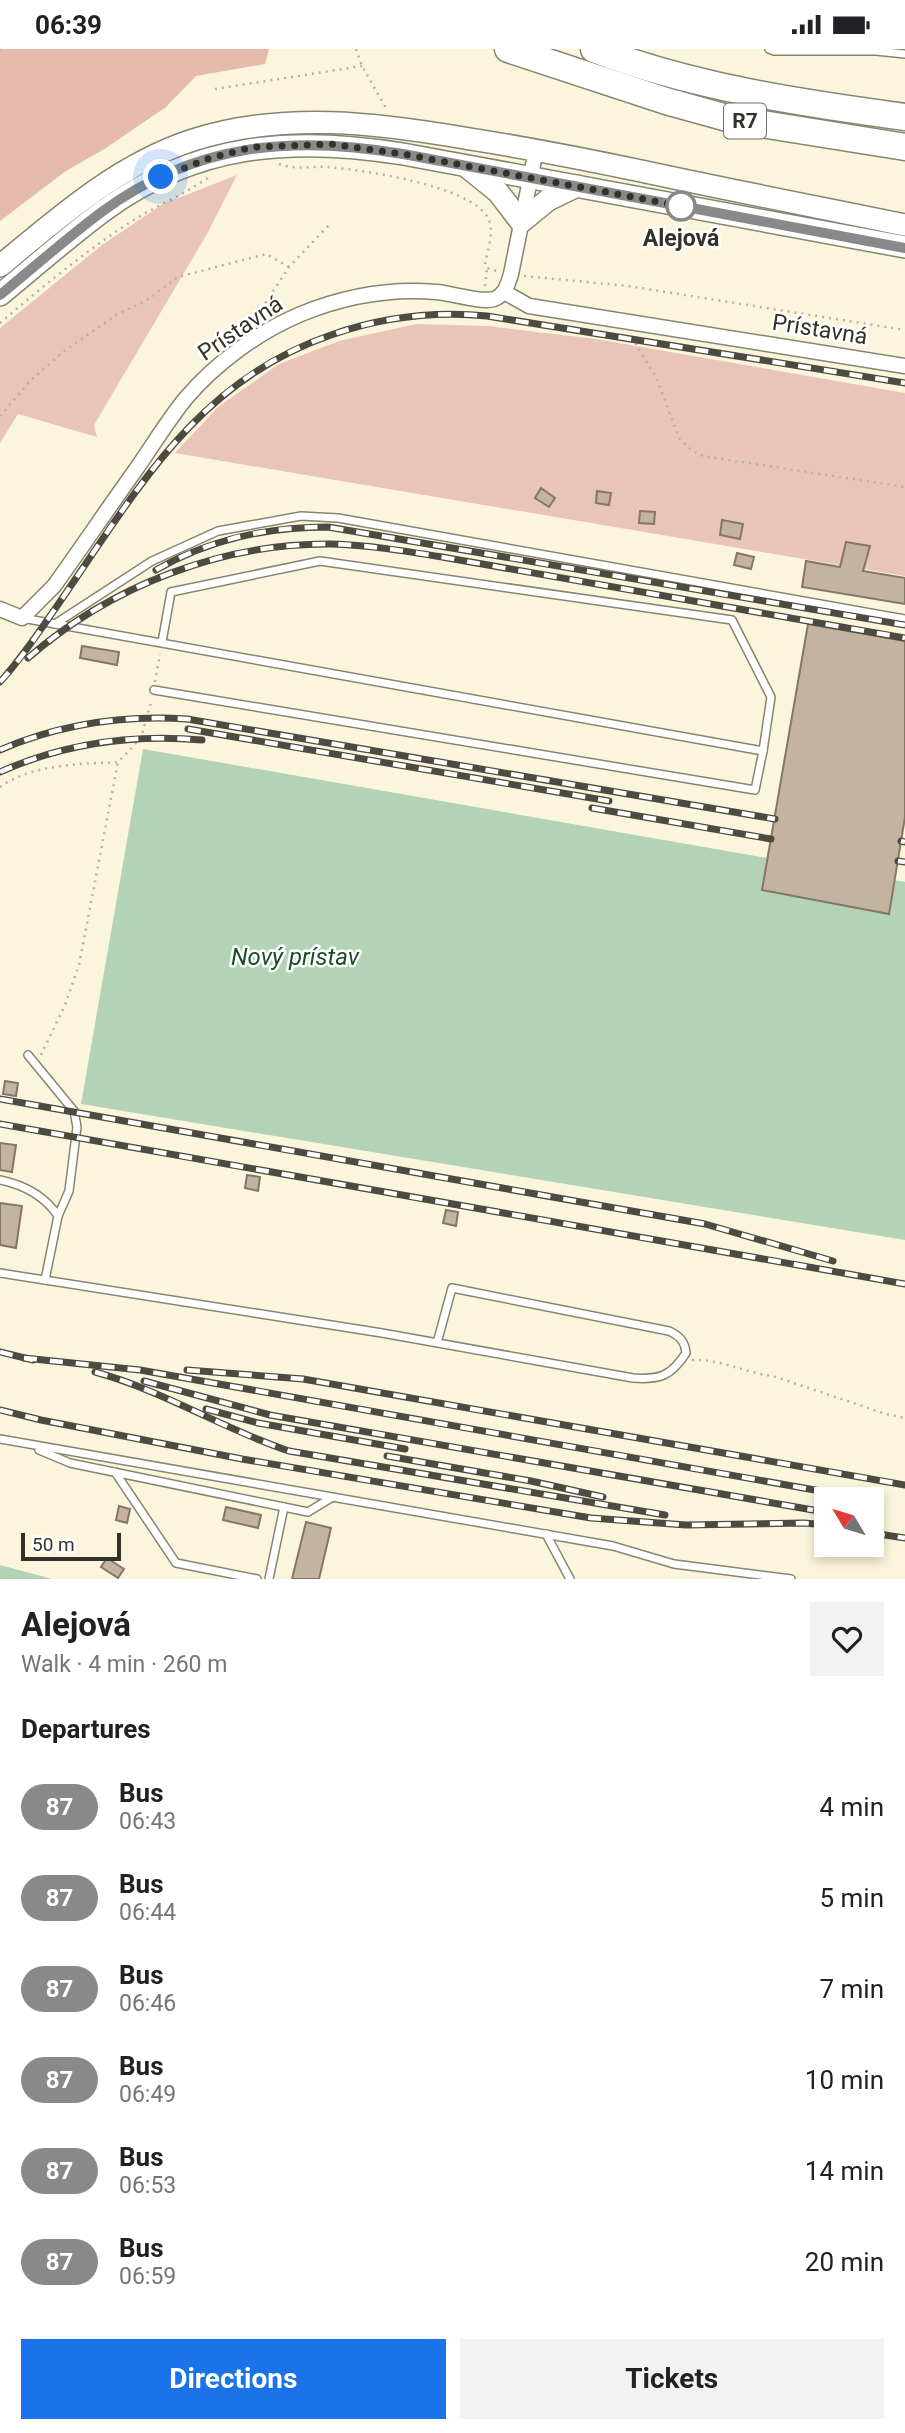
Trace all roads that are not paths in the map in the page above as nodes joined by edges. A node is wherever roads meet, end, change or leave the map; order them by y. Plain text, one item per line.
1 (508, 49) edge
2 (594, 49) edge
3 (769, 49) edge
4 (905, 54) edge
5 (905, 117) edge
6 (905, 147) edge
7 (537, 149) junction
8 (466, 166) junction
9 (531, 177) junction
10 (577, 186) junction
11 (521, 222) junction
12 (905, 225) edge
13 (905, 247) edge
14 (0, 266) edge
15 (504, 292) junction
16 (0, 295) edge
17 (905, 366) edge
18 (0, 609) edge
19 (22, 618) junction
20 (905, 619) edge
21 (54, 624) junction
22 (162, 642) junction
23 (154, 690) road end
24 (762, 751) junction
25 (28, 1055) dead end
26 (0, 1180) edge
27 (58, 1216) junction
28 (0, 1273) edge
29 (45, 1280) junction
30 (437, 1343) junction
31 (0, 1439) edge
32 (26, 1445) junction
33 (115, 1472) junction
34 (332, 1497) junction
35 (284, 1507) junction
36 (546, 1534) junction
37 (738, 1575) edge
38 (257, 1579) edge
39 (269, 1579) edge
40 (570, 1579) edge
41 (791, 1579) edge

1 - 6 highway, R7
2 - 5 highway, R7
3 - 4 lane
7 - 9 street
7 - 12 main road
7 - 14 main road
8 - 9 main road
8 - 11 main road
8 - 16 main road
9 - 10 main road
9 - 11 street
10 - 11 main road
10 - 13 main road
11 - 15 street
15 - 17 street, Prístavná
15 - 19 street, Prístavná
18 - 19 street
19 - 21 lane
20 - 21 lane
21 - 22 lane
22 - 24 lane
22 - 24 lane
23 - 24 lane
25 - 27 lane
26 - 27 lane
27 - 29 lane
28 - 29 lane
29 - 30 lane
30 - 30 lane
31 - 32 lane
32 - 33 lane
32 - 34 lane
33 - 35 lane
33 - 38 lane
34 - 35 lane
34 - 36 lane
35 - 39 lane
36 - 37 lane
36 - 40 lane
37 - 41 lane

